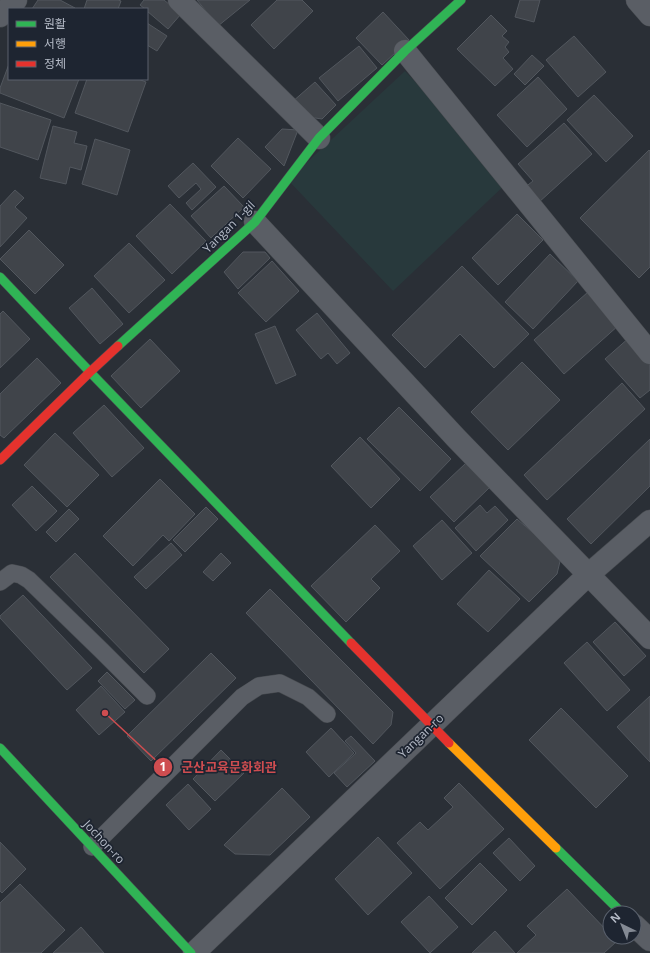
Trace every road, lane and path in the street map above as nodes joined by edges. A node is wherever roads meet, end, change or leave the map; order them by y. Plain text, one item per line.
1 (16, 0) edge
2 (179, 0) edge
3 (461, 0) edge
4 (637, 0) edge
5 (650, 15) edge
6 (0, 16) edge
7 (405, 51) junction
8 (319, 138) junction
9 (255, 222) junction
10 (0, 277) edge
11 (650, 353) edge
12 (90, 372) junction
13 (0, 460) edge
14 (650, 521) edge
15 (588, 575) junction
16 (0, 582) edge
17 (650, 638) edge
18 (147, 696) dead end
19 (326, 714) dead end
20 (431, 726) junction
21 (0, 748) edge
22 (92, 847) junction
23 (614, 905) edge
24 (642, 932) edge
25 (650, 940) edge
26 (193, 953) edge

1 - 6 street
2 - 8 street
3 - 7 street, Yangan 1-gil
4 - 5 street
7 - 8 street, Yangan 1-gil
7 - 11 street
8 - 9 street, Yangan 1-gil
9 - 12 street, Yangan 1-gil
9 - 15 street
10 - 12 street
12 - 13 street, Yangan 1-gil
12 - 20 street
14 - 15 street, Yangan-ro
15 - 17 street
15 - 20 street, Yangan-ro
16 - 18 lane
19 - 22 lane
20 - 23 street
20 - 26 street, Yangan-ro
21 - 22 street, Jochon-ro
22 - 26 street, Jochon-ro
24 - 25 street

